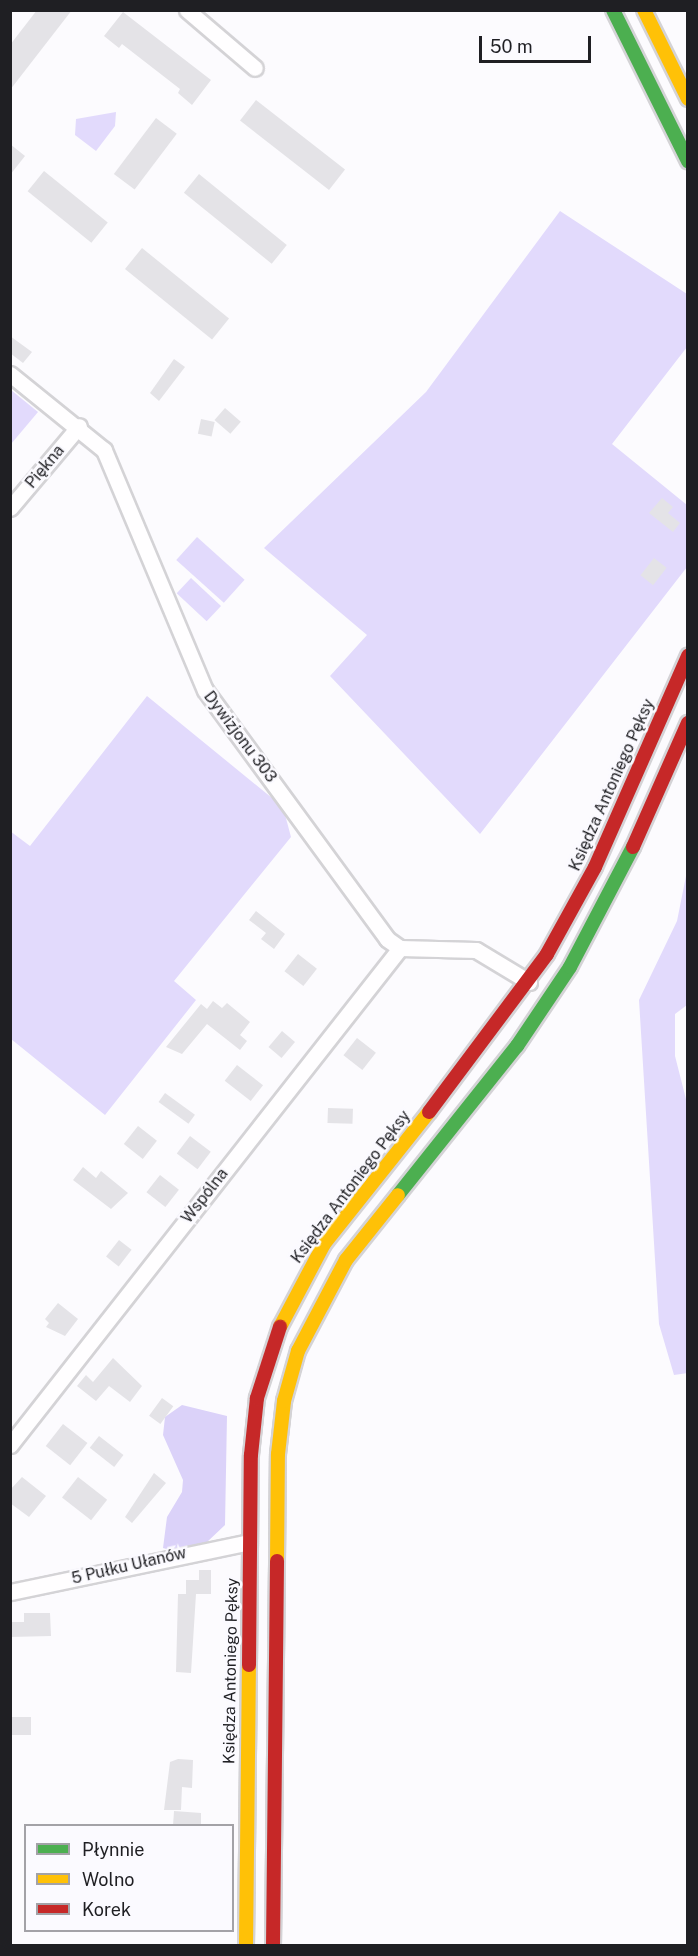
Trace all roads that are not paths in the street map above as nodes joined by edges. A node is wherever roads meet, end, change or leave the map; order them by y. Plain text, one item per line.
1 (187, 10) edge
2 (613, 10) edge
3 (644, 10) edge
4 (255, 68) dead end
5 (687, 99) edge
6 (687, 161) edge
7 (10, 374) edge
8 (79, 426) junction
9 (10, 508) edge
10 (687, 656) edge
11 (687, 723) edge
12 (400, 948) junction
13 (529, 982) junction
14 (10, 1445) edge
15 (249, 1542) junction
16 (10, 1592) edge
17 (246, 1946) edge
18 (273, 1946) edge

1 - 4 street
2 - 6 main road
3 - 5 main road
7 - 8 street, Dywizjonu 303
8 - 9 street, Piękna
8 - 12 street, Dywizjonu 303
10 - 13 main road, Księdza Antoniego Pęksy
11 - 18 main road
12 - 13 street
12 - 14 street, Wspólna
13 - 15 main road, Księdza Antoniego Pęksy
15 - 16 street, 5 Pułku Ułanów
15 - 17 main road, Księdza Antoniego Pęksy

